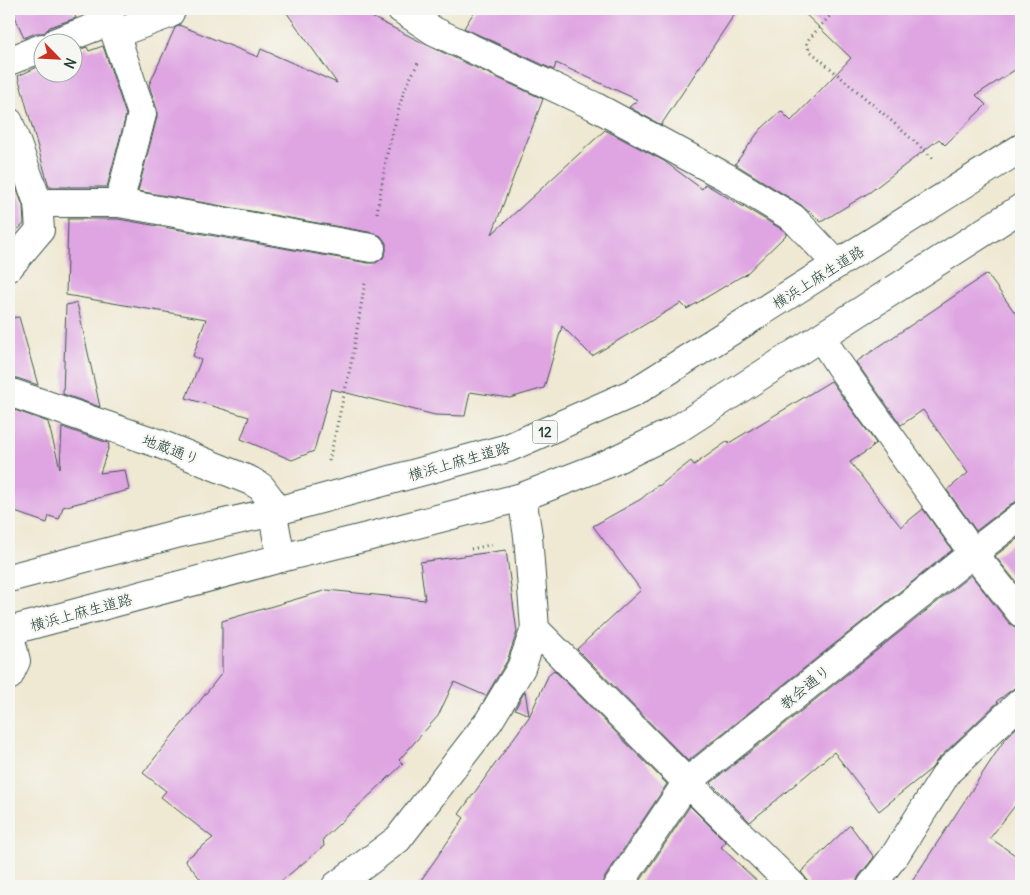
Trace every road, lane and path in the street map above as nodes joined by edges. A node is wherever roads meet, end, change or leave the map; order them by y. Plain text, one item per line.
1 (172, 9) edge
2 (401, 9) edge
3 (836, 9) edge
4 (432, 17) edge
5 (111, 21) edge
6 (82, 32) edge
7 (32, 52) edge
8 (9, 61) edge
9 (9, 122) edge
10 (1021, 148) edge
11 (939, 164) dead end
12 (38, 203) junction
13 (119, 204) junction
14 (1021, 208) edge
15 (371, 248) dead end
16 (837, 264) junction
17 (9, 267) edge
18 (821, 337) junction
19 (9, 392) edge
20 (338, 461) dead end
21 (328, 464) dead end
22 (522, 497) junction
23 (273, 512) junction
24 (1021, 516) edge
25 (973, 553) junction
26 (281, 558) junction
27 (9, 578) edge
28 (1021, 613) edge
29 (535, 629) junction
30 (9, 632) edge
31 (9, 676) edge
32 (1021, 702) edge
33 (687, 782) junction
34 (336, 886) edge
35 (618, 886) edge
36 (793, 886) edge
37 (871, 886) edge

1 - 5 street
2 - 4 street
3 - 11 path
4 - 16 street
5 - 6 street
5 - 13 street
7 - 8 street
9 - 12 street
10 - 16 street, 横浜上麻生道路 / 12
12 - 13 street
12 - 17 street
13 - 15 street
14 - 18 street, 横浜上麻生道路
16 - 23 street, 横浜上麻生道路 / 12
18 - 22 street, 横浜上麻生道路
18 - 25 street
19 - 23 street, 地蔵通り
20 - 21 path
22 - 26 street, 横浜上麻生道路
22 - 29 street
23 - 26 street, 地蔵通り
23 - 27 street, 横浜上麻生道路 / 12
24 - 25 street, 教会通り
25 - 28 street
25 - 33 street, 教会通り
26 - 30 street, 横浜上麻生道路
29 - 33 street
29 - 34 street
30 - 31 street
32 - 37 street
33 - 35 street, 教会通り
33 - 36 street

